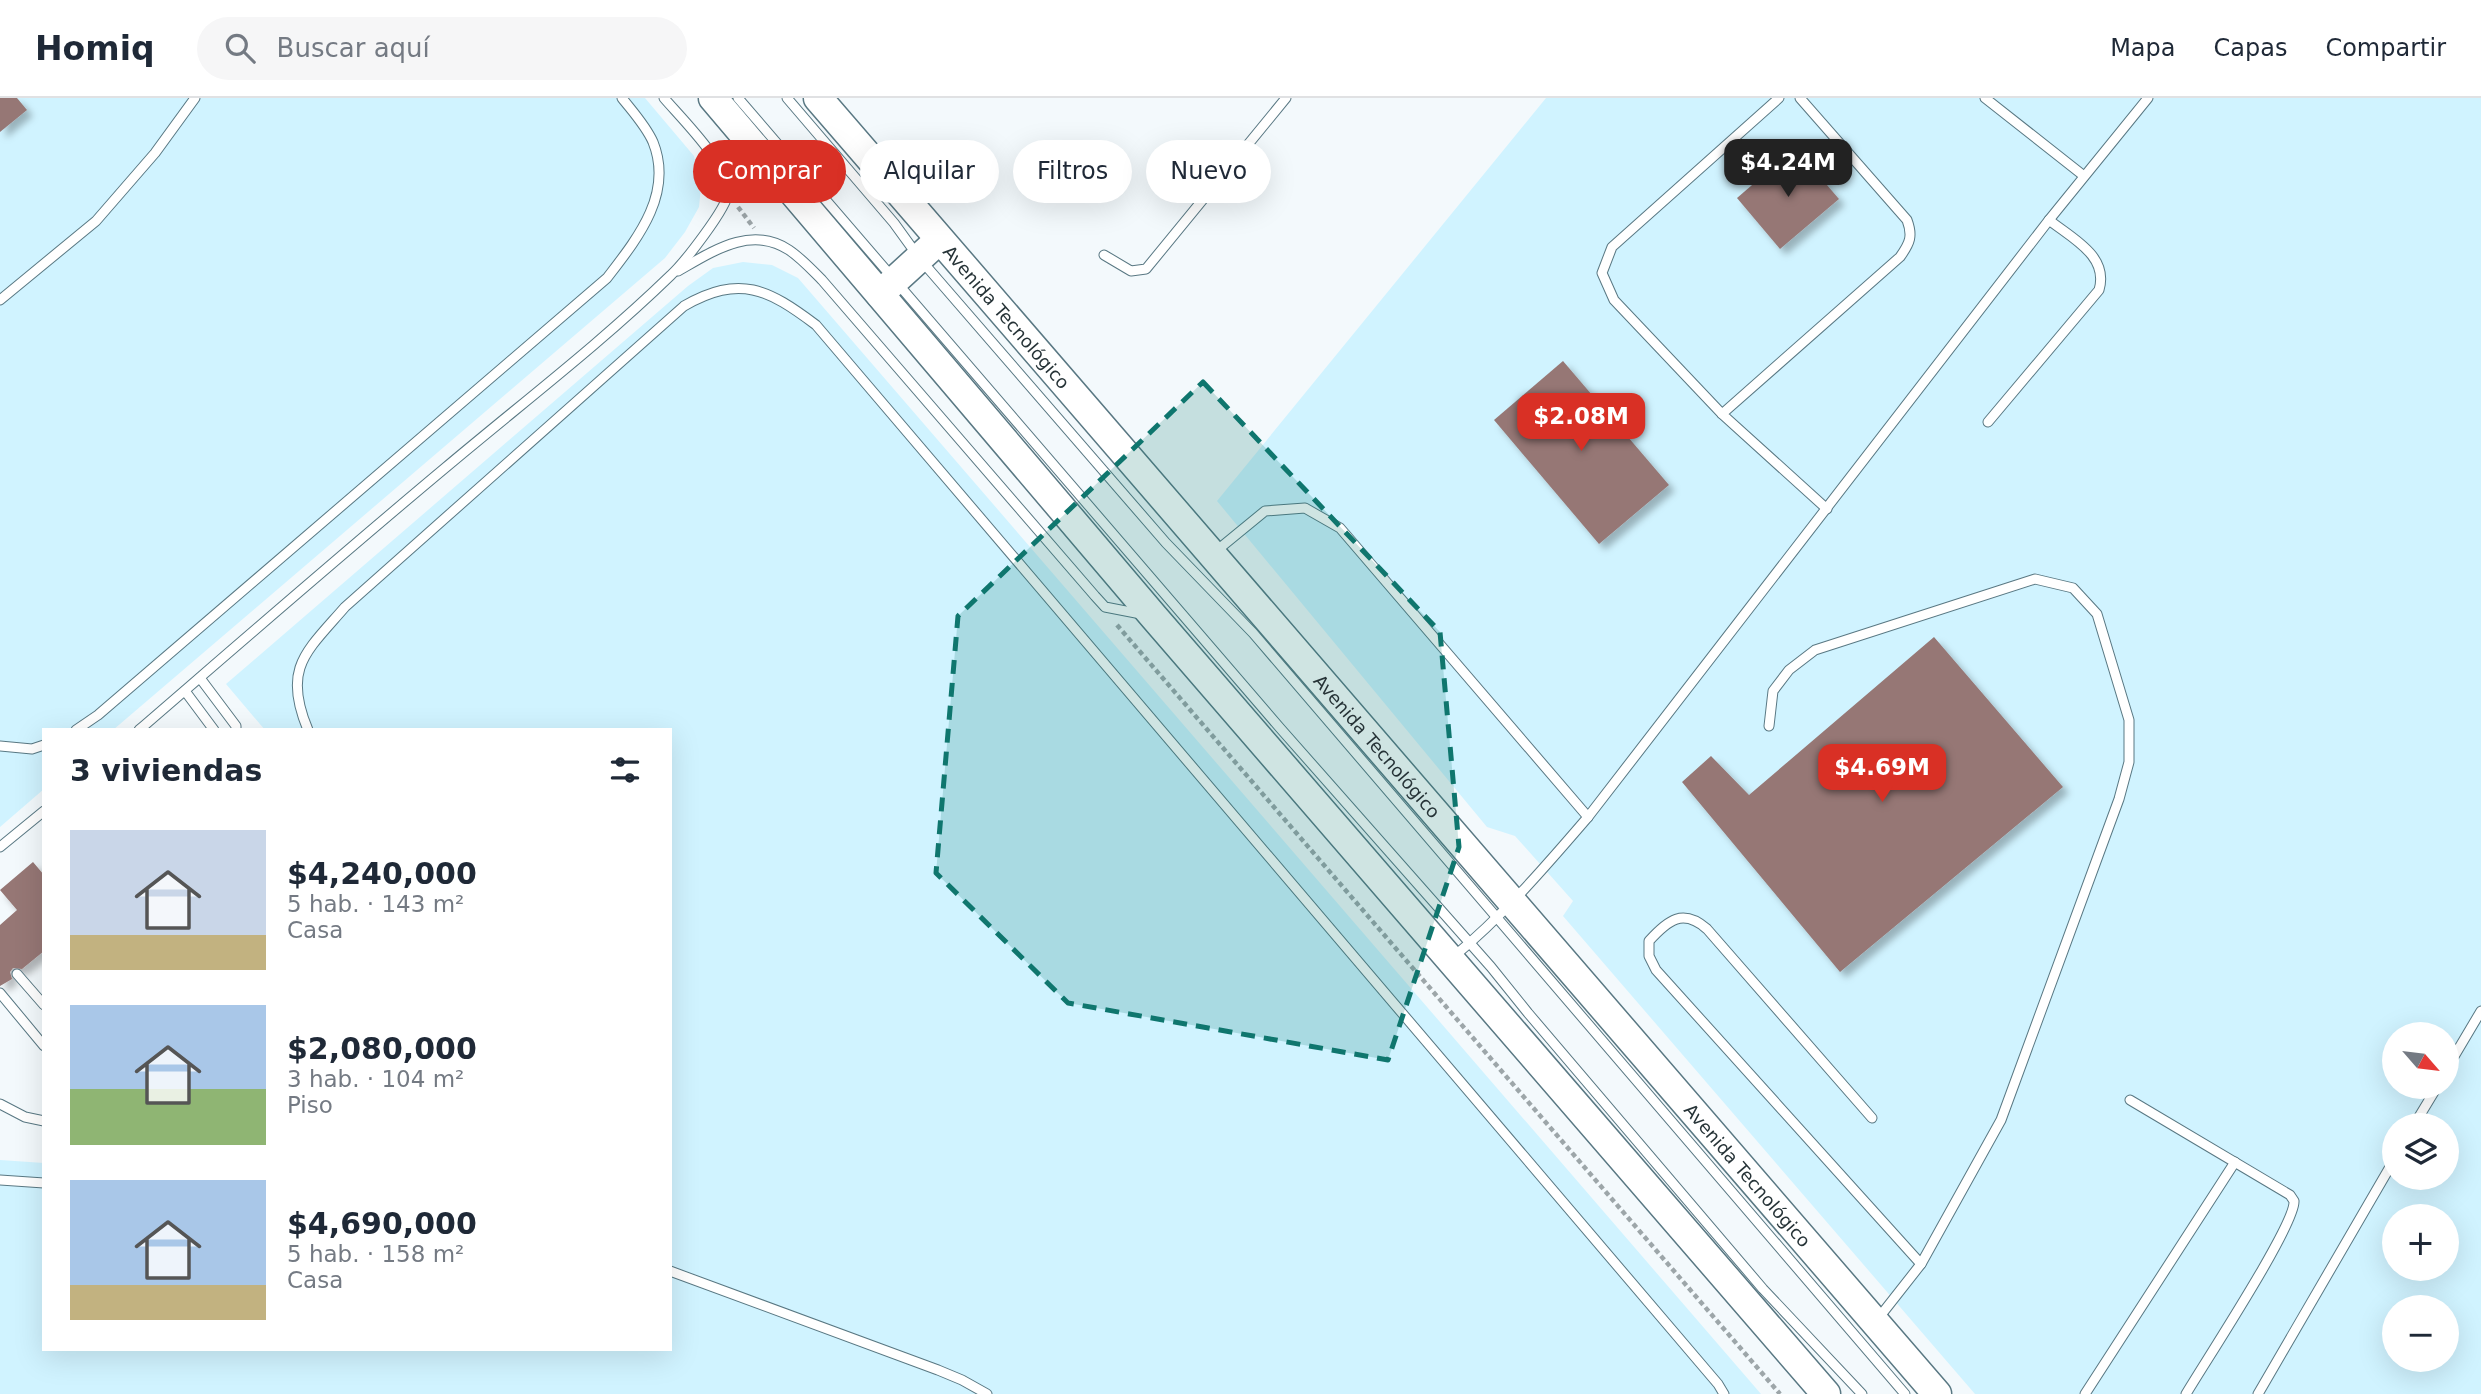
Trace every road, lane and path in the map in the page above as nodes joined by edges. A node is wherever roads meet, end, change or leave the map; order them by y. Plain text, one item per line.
1 (195, 98) edge
2 (622, 98) edge
3 (664, 98) edge
4 (713, 98) edge
5 (738, 98) edge
6 (787, 98) edge
7 (818, 98) edge
8 (1286, 98) edge
9 (1779, 98) edge
10 (1800, 98) edge
11 (1985, 98) edge
12 (2148, 98) edge
13 (699, 140) edge
14 (2084, 176) junction
15 (724, 203) edge
16 (735, 203) edge
17 (2049, 220) junction
18 (762, 241) junction
19 (930, 249) junction
20 (1104, 255) dead end
21 (674, 273) junction
22 (888, 288) junction
23 (0, 300) edge
24 (1722, 414) junction
25 (1988, 422) dead end
26 (1828, 509) junction
27 (1211, 555) junction
28 (1105, 607) junction
29 (1154, 617) junction
30 (200, 678) junction
31 (185, 691) junction
32 (1769, 726) dead end
33 (79, 728) edge
34 (141, 728) edge
35 (213, 728) edge
36 (236, 728) edge
37 (307, 728) edge
38 (0, 746) edge
39 (42, 746) edge
40 (42, 813) edge
41 (1588, 817) junction
42 (0, 847) edge
43 (1505, 911) junction
44 (1460, 951) junction
45 (17, 974) dead end
46 (0, 993) edge
47 (42, 1003) edge
48 (2481, 1011) edge
49 (42, 1044) edge
50 (2459, 1048) edge
51 (2130, 1100) dead end
52 (0, 1104) edge
53 (1872, 1118) dead end
54 (42, 1121) edge
55 (2235, 1163) junction
56 (0, 1180) edge
57 (2382, 1181) edge
58 (42, 1183) edge
59 (1921, 1265) junction
60 (672, 1272) edge
61 (1875, 1321) junction
62 (987, 1394) edge
63 (1724, 1394) edge
64 (1780, 1394) edge
65 (1826, 1394) edge
66 (1862, 1394) edge
67 (1905, 1394) edge
68 (1937, 1394) edge
69 (2085, 1394) edge
70 (2186, 1394) edge
71 (2258, 1394) edge

1 - 23 lane
2 - 33 lane
3 - 13 lane
4 - 22 main road
5 - 22 lane
6 - 19 lane
7 - 19 main road, Avenida Tecnológico
8 - 20 lane
9 - 24 lane
10 - 24 lane
11 - 14 lane
12 - 14 lane
14 - 17 lane
15 - 21 lane
16 - 18 path
17 - 25 lane
17 - 26 lane
18 - 21 lane
18 - 28 lane
19 - 22 main road
19 - 27 main road, Avenida Tecnológico
19 - 43 lane
21 - 30 lane
22 - 29 main road
22 - 44 lane
24 - 26 lane
26 - 41 lane
27 - 41 lane
27 - 43 main road, Avenida Tecnológico
28 - 29 lane
28 - 64 path
29 - 44 main road
30 - 31 lane
30 - 36 lane
31 - 34 lane
31 - 35 lane
32 - 59 lane
37 - 63 lane
38 - 39 lane
40 - 42 lane
41 - 43 lane
43 - 44 lane
43 - 61 main road, Avenida Tecnológico
43 - 67 lane
44 - 65 main road
44 - 66 lane
45 - 47 lane
46 - 49 lane
48 - 50 lane
51 - 55 lane
52 - 54 lane
53 - 59 lane
55 - 69 lane
55 - 70 lane
56 - 58 lane
57 - 71 lane
59 - 61 lane
60 - 62 lane
61 - 68 main road, Avenida Tecnológico

